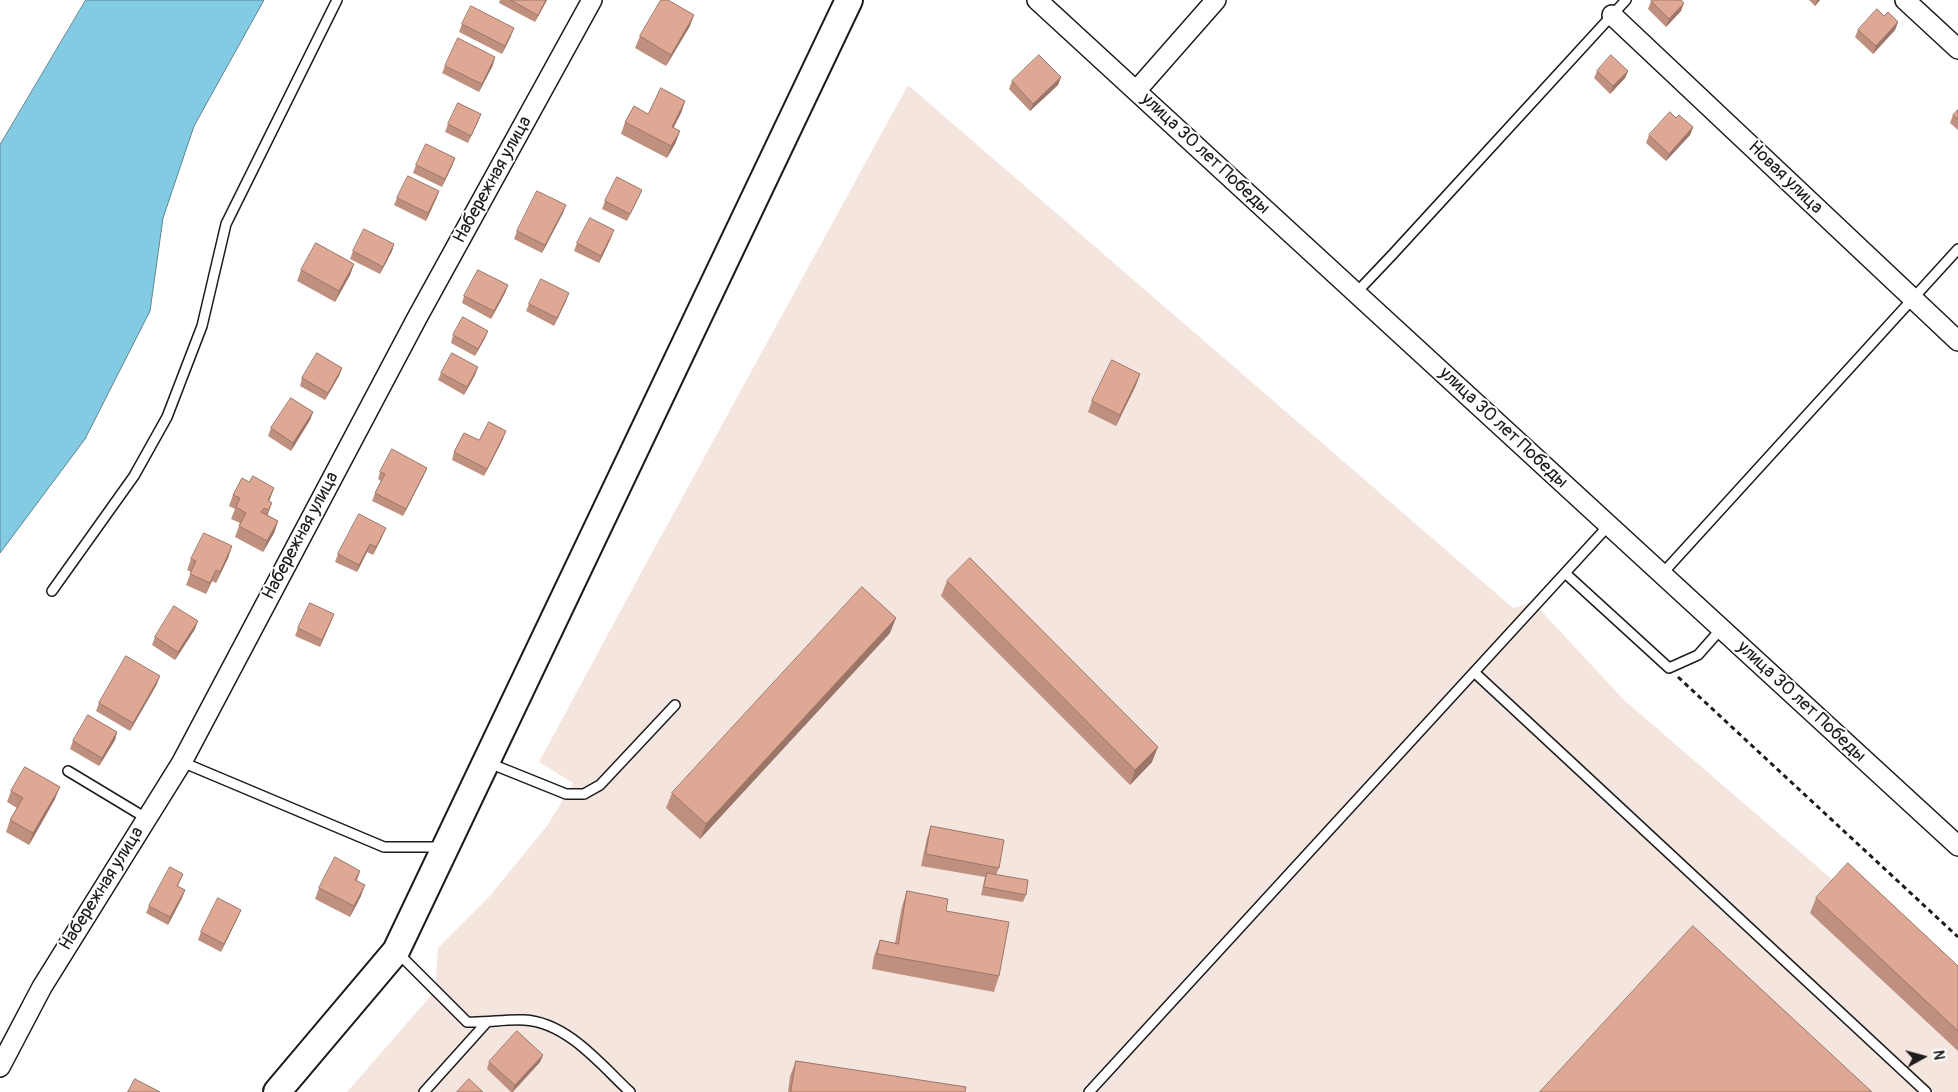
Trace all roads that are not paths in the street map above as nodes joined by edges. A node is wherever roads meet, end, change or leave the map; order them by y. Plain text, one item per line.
1 (337, 0) edge
2 (592, 0) edge
3 (850, 0) edge
4 (1216, 0) edge
5 (1626, 0) edge
6 (1905, 0) edge
7 (1043, 2) edge
8 (1612, 15) junction
9 (1958, 49) edge
10 (1136, 91) junction
11 (1958, 249) edge
12 (1356, 293) junction
13 (1912, 299) junction
14 (1958, 341) edge
15 (1609, 525) junction
16 (1565, 573) junction
17 (1662, 574) junction
18 (52, 592) dead end
19 (1721, 629) junction
20 (1474, 672) junction
21 (675, 705) dead end
22 (182, 762) junction
23 (486, 762) junction
24 (68, 771) dead end
25 (146, 818) junction
26 (1958, 846) edge
27 (445, 848) junction
28 (396, 951) junction
29 (487, 1022) junction
30 (0, 1067) edge
31 (277, 1092) edge
32 (424, 1092) edge
33 (630, 1092) edge
34 (1090, 1092) edge
35 (1926, 1092) edge

1 - 18 lane
2 - 22 street, Набережная улица
3 - 23 street
4 - 10 street, улица 30 лет Победы
5 - 8 lane
6 - 9 street
7 - 10 street
8 - 12 lane
8 - 13 street, Новая улица
10 - 12 street, улица 30 лет Победы
11 - 13 lane
12 - 15 street, улица 30 лет Победы
13 - 14 street, Новая улица
13 - 17 lane
15 - 16 lane
15 - 17 street, улица 30 лет Победы
16 - 19 lane
16 - 20 lane
17 - 19 street, улица 30 лет Победы
19 - 26 street, улица 30 лет Победы
20 - 34 lane
20 - 35 lane
21 - 23 lane
22 - 25 street, Набережная улица
22 - 27 lane
23 - 27 street
24 - 25 lane
25 - 30 street, Набережная улица
27 - 28 street
28 - 29 lane
28 - 31 street
29 - 32 lane
29 - 33 lane

